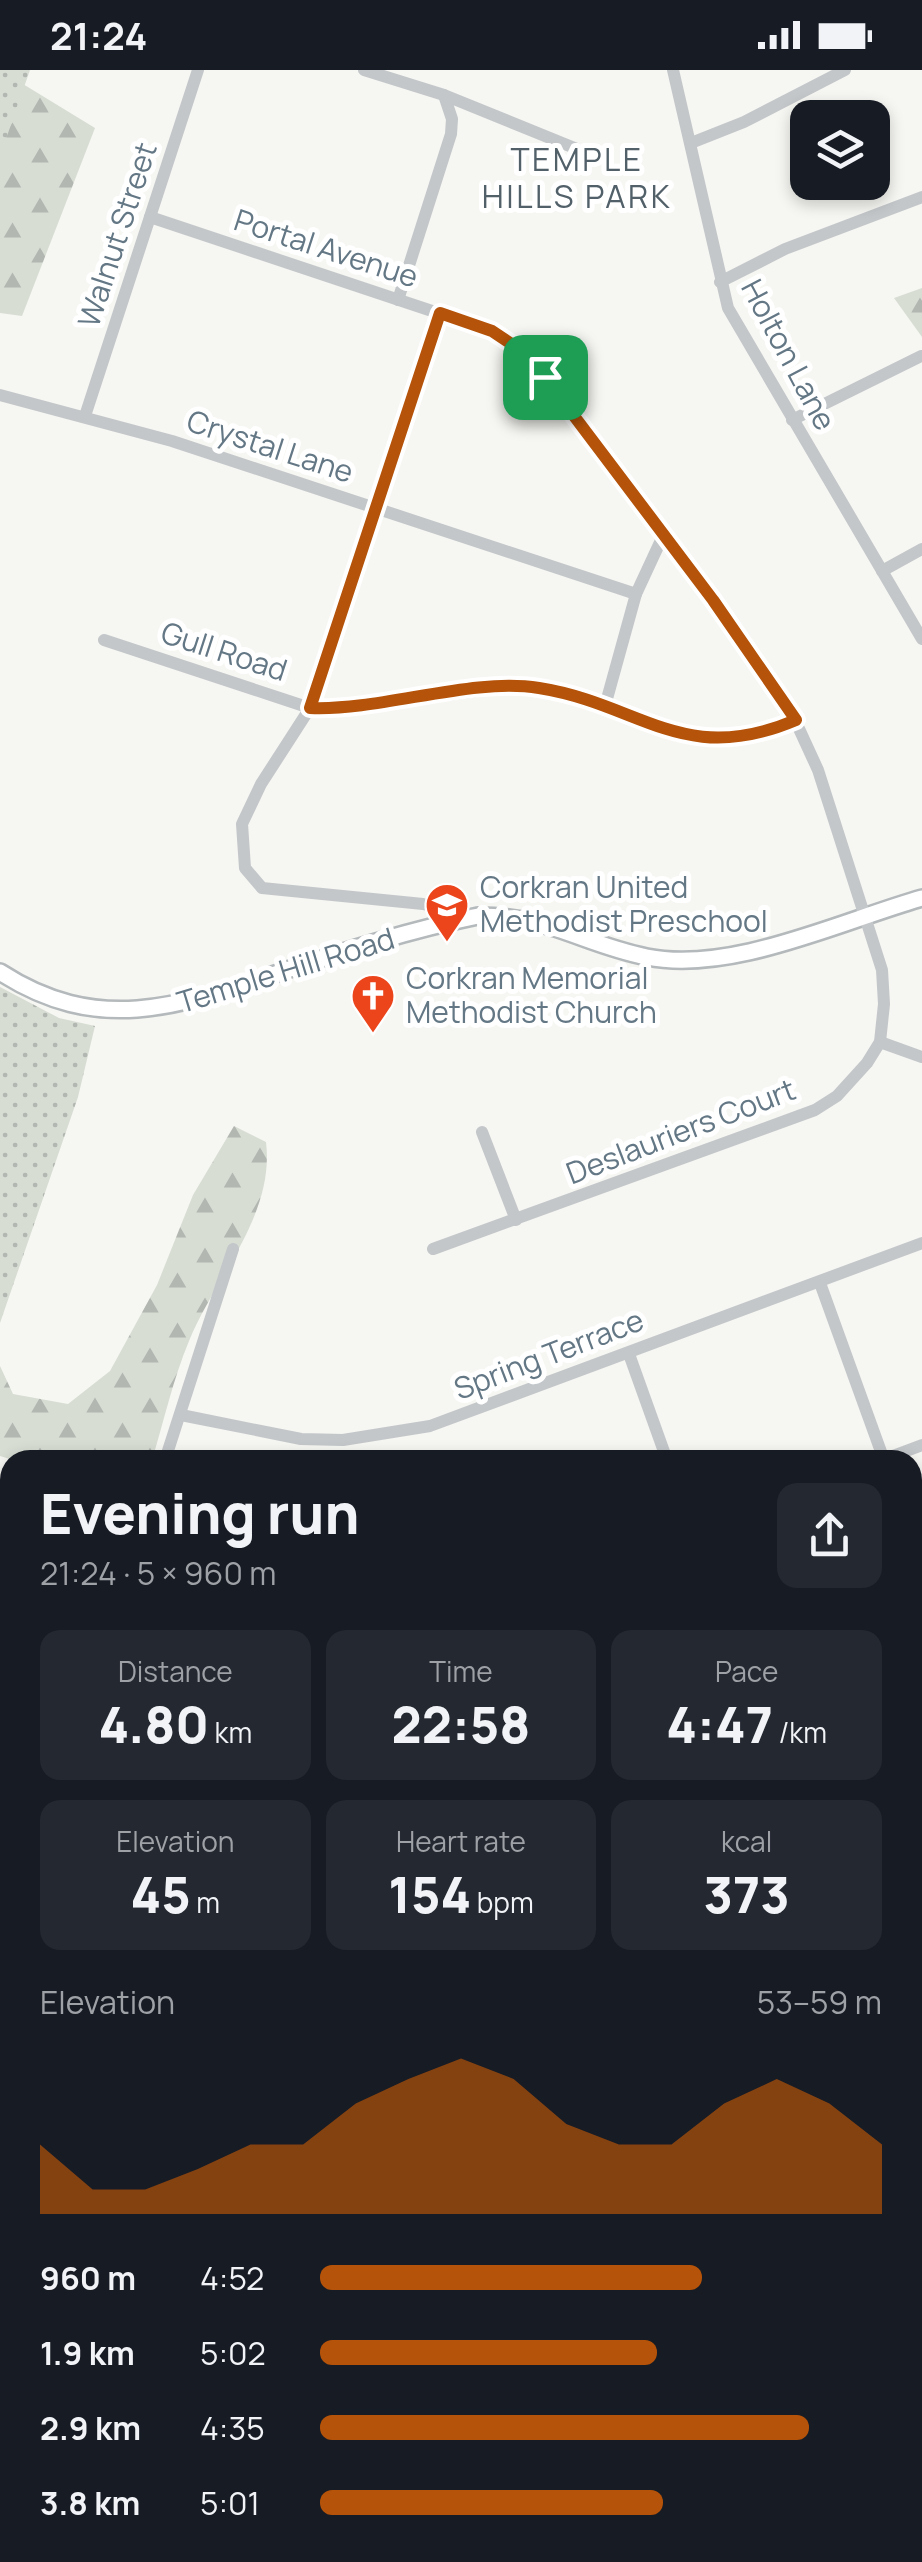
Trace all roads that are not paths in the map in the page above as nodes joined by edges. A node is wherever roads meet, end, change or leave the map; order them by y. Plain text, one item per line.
1 (198, 70) edge
2 (364, 70) edge
3 (672, 70) edge
4 (845, 70) edge
5 (444, 95) junction
6 (691, 143) junction
7 (576, 149) dead end
8 (922, 198) edge
9 (150, 217) junction
10 (720, 282) junction
11 (398, 300) junction
12 (440, 313) junction
13 (921, 356) edge
14 (0, 395) edge
15 (85, 416) junction
16 (792, 420) junction
17 (376, 508) junction
18 (662, 538) junction
19 (922, 548) edge
20 (882, 571) junction
21 (636, 594) junction
22 (922, 639) edge
23 (104, 640) dead end
24 (605, 706) junction
25 (310, 708) junction
26 (796, 720) junction
27 (922, 898) edge
28 (866, 914) junction
29 (478, 916) junction
30 (0, 972) edge
31 (880, 1042) junction
32 (922, 1057) edge
33 (482, 1132) dead end
34 (516, 1220) junction
35 (922, 1243) edge
36 (433, 1248) dead end
37 (233, 1249) dead end
38 (820, 1283) junction
39 (629, 1354) junction
40 (182, 1415) junction
41 (169, 1450) edge
42 (663, 1450) edge
43 (879, 1450) edge

1 - 9 street, Walnut Street
2 - 5 street
3 - 6 street, Holton Lane
4 - 6 street
5 - 7 street
5 - 11 street
6 - 10 street, Holton Lane
8 - 10 street
9 - 11 street, Portal Avenue
9 - 15 street, Walnut Street
10 - 16 street, Holton Lane
11 - 12 street, Portal Avenue
12 - 17 street
12 - 18 street, Portal Avenue
13 - 16 street
14 - 15 street, Crystal Lane
15 - 17 street, Crystal Lane
16 - 20 street, Holton Lane
17 - 21 street, Crystal Lane
17 - 25 street
18 - 21 street
18 - 26 street, Portal Avenue
19 - 20 street
20 - 22 street, Holton Lane
21 - 24 street
23 - 25 street, Gull Road
24 - 25 street, Gull Road
24 - 26 street, Gull Road
25 - 29 street
26 - 28 street, Portal Avenue
27 - 28 main road, Temple Hill Road
28 - 29 main road, Temple Hill Road
28 - 31 street, Portal Avenue
29 - 30 main road, Temple Hill Road
31 - 32 street
31 - 34 street, Deslauriers Court
33 - 34 street
34 - 36 street, Deslauriers Court
35 - 38 street, Spring Terrace
37 - 40 street
38 - 39 street, Spring Terrace
38 - 43 street
39 - 40 street, Spring Terrace
39 - 42 street
40 - 41 street

